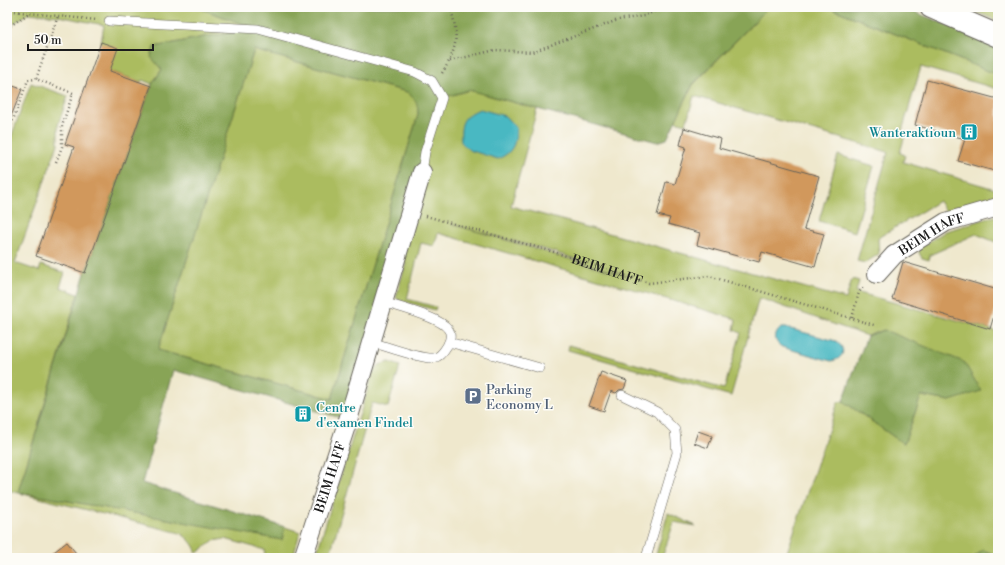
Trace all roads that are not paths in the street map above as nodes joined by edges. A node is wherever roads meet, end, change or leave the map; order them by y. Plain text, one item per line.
1 (931, 7) edge
2 (109, 21) road end
3 (998, 36) edge
4 (422, 172) joint
5 (998, 207) edge
6 (877, 274) road end
7 (383, 302) junction
8 (371, 342) junction
9 (449, 342) junction
10 (540, 368) dead end
11 (622, 395) dead end
12 (303, 558) edge
13 (646, 558) edge

1 - 3 main road
2 - 4 lane
4 - 7 street, BEIM HAFF
5 - 6 street, BEIM HAFF
7 - 8 street, BEIM HAFF
7 - 9 lane
8 - 9 lane
8 - 12 street, BEIM HAFF
9 - 10 lane
11 - 13 lane

